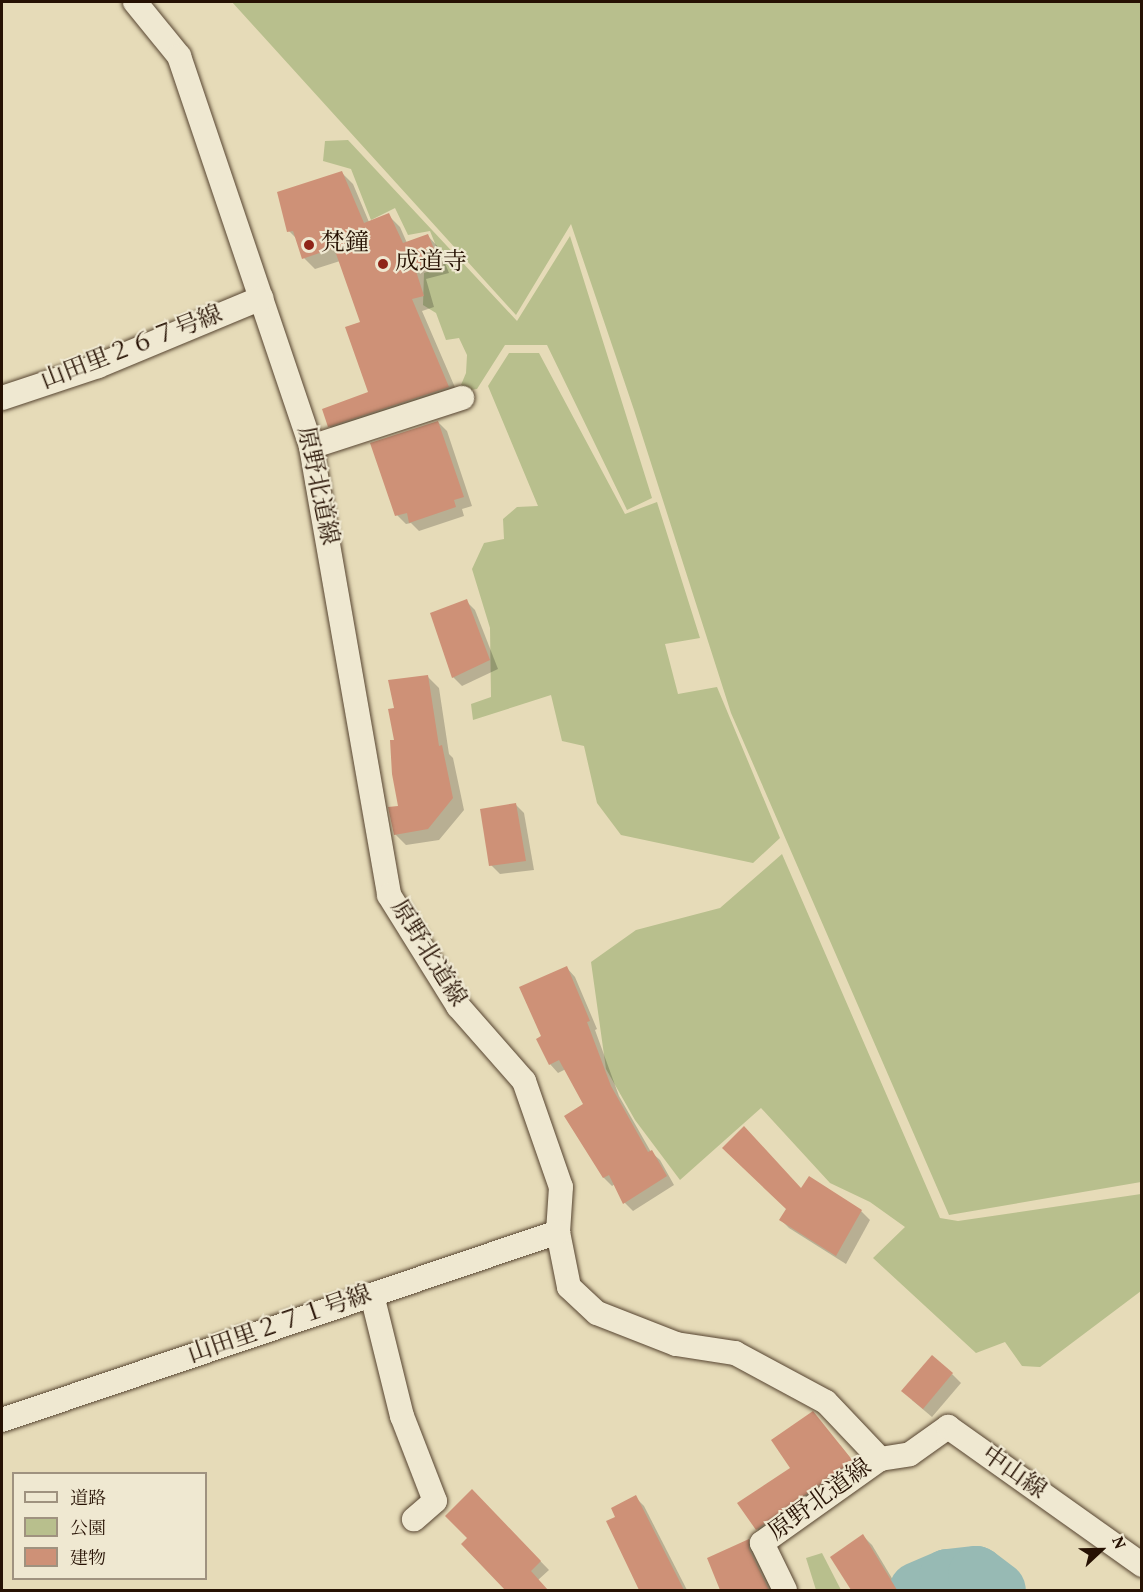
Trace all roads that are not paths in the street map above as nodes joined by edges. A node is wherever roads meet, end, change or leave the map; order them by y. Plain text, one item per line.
1 (135, 2) edge
2 (261, 298) junction
3 (2, 398) edge
4 (462, 398) dead end
5 (311, 447) junction
6 (558, 1232) junction
7 (372, 1295) junction
8 (2, 1420) edge
9 (880, 1459) junction
10 (414, 1519) dead end
11 (1142, 1565) edge
12 (785, 1590) edge

1 - 2 street, 原野北道線
2 - 3 street, 山田里２６７号線
2 - 5 street, 原野北道線
4 - 5 street
5 - 6 street, 原野北道線
6 - 7 street, 山田里２７１号線
6 - 9 street, 原野北道線
7 - 8 street, 山田里２７１号線
7 - 10 street
9 - 11 street, 中山線
9 - 12 street, 原野北道線

